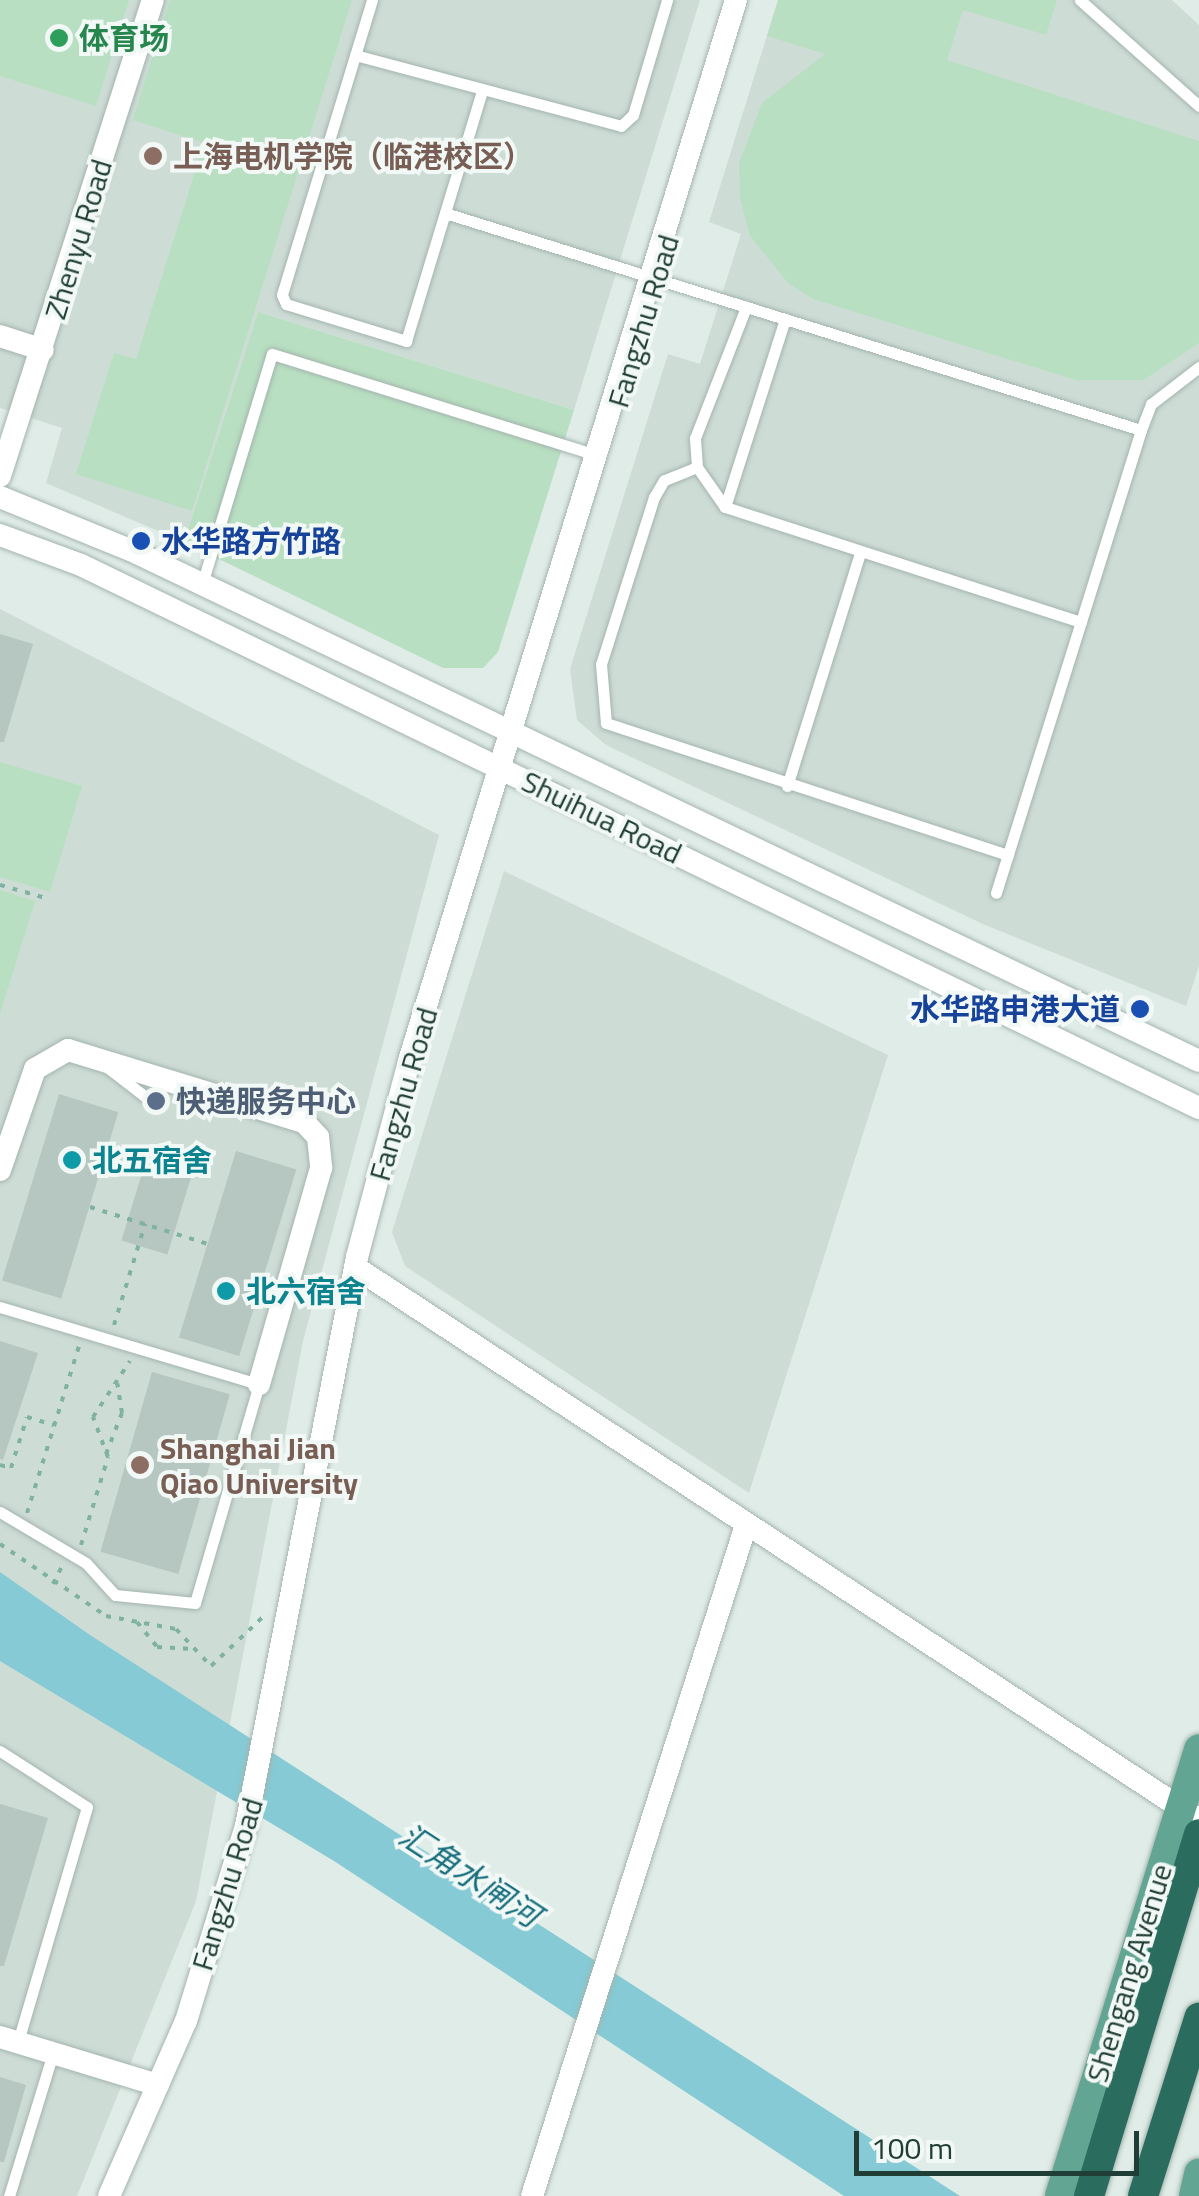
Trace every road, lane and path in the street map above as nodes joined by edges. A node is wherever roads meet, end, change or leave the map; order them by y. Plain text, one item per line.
1 (152, 0) edge
2 (372, 0) edge
3 (667, 0) edge
4 (736, 0) edge
5 (1080, 0) edge
6 (355, 55) junction
7 (481, 94) junction
8 (1199, 106) edge
9 (445, 213) junction
10 (656, 279) junction
11 (746, 307) junction
12 (784, 319) junction
13 (0, 336) edge
14 (44, 350) junction
15 (1199, 366) edge
16 (1141, 430) junction
17 (602, 457) junction
18 (697, 467) junction
19 (0, 476) edge
20 (0, 497) edge
21 (726, 507) junction
22 (0, 535) edge
23 (860, 554) junction
24 (202, 584) junction
25 (1081, 622) junction
26 (518, 733) junction
27 (504, 769) junction
28 (787, 786) junction
29 (1008, 855) junction
30 (0, 885) edge
31 (996, 893) dead end
32 (49, 899) dead end
33 (100, 1060) junction
34 (1199, 1061) edge
35 (147, 1098) dead end
36 (1199, 1108) edge
37 (0, 1170) edge
38 (90, 1207) dead end
39 (145, 1224) junction
40 (208, 1244) dead end
41 (356, 1267) junction
42 (0, 1306) edge
43 (83, 1332) junction
44 (110, 1339) junction
45 (135, 1347) junction
46 (117, 1383) junction
47 (259, 1384) junction
48 (18, 1414) dead end
49 (27, 1417) junction
50 (54, 1425) junction
51 (106, 1455) junction
52 (0, 1465) edge
53 (0, 1512) edge
54 (746, 1525) junction
55 (23, 1526) junction
56 (77, 1558) junction
57 (62, 1567) dead end
58 (53, 1584) dead end
59 (136, 1621) dead end
60 (193, 1648) dead end
61 (1199, 1750) edge
62 (0, 1751) edge
63 (1190, 1813) edge
64 (1199, 1834) edge
65 (1199, 2018) edge
66 (9, 2040) edge
67 (53, 2053) junction
68 (158, 2085) junction
69 (1199, 2174) edge
70 (10, 2196) edge
71 (109, 2196) edge
72 (532, 2196) edge
73 (1060, 2196) edge
74 (1089, 2196) edge
75 (1144, 2196) edge
76 (1194, 2196) edge

1 - 14 street, Zhenyu Road
2 - 6 lane
3 - 7 lane
4 - 10 street, Fangzhu Road
5 - 8 lane
6 - 7 lane
6 - 9 lane
7 - 9 lane
9 - 10 lane
10 - 11 lane
10 - 17 street, Fangzhu Road
11 - 12 lane
11 - 18 lane
12 - 16 lane
12 - 21 lane
13 - 14 street
14 - 19 street, Zhenyu Road
15 - 16 lane
16 - 25 lane
17 - 24 lane
17 - 26 street, Fangzhu Road
18 - 21 lane
18 - 28 lane
20 - 24 street, Shuihua Road
21 - 23 lane
22 - 27 street, Shuihua Road
23 - 25 lane
23 - 28 lane
24 - 26 street, Shuihua Road
25 - 29 lane
26 - 27 street, Fangzhu Road
26 - 34 street, Shuihua Road
27 - 36 street, Shuihua Road
27 - 41 street, Fangzhu Road
28 - 29 lane
29 - 31 lane
30 - 32 path
33 - 35 lane
33 - 37 street
33 - 47 street
38 - 39 path
39 - 40 path
39 - 44 path
41 - 54 street
41 - 68 street, Fangzhu Road
42 - 43 lane
43 - 44 lane
43 - 50 path
44 - 45 lane
45 - 46 path
45 - 47 lane
46 - 51 path
46 - 51 path
47 - 56 lane
48 - 49 path
49 - 50 path
49 - 52 path
50 - 55 path
51 - 56 path
53 - 55 lane
54 - 63 street
54 - 72 street
55 - 56 lane
57 - 58 path
59 - 60 path
61 - 63 main road, Shengang Avenue
62 - 66 lane
63 - 73 main road, Shengang Avenue
64 - 74 highway
65 - 75 highway
66 - 67 street
67 - 68 street
67 - 70 lane
68 - 71 street, Fangzhu Road
69 - 76 main road

